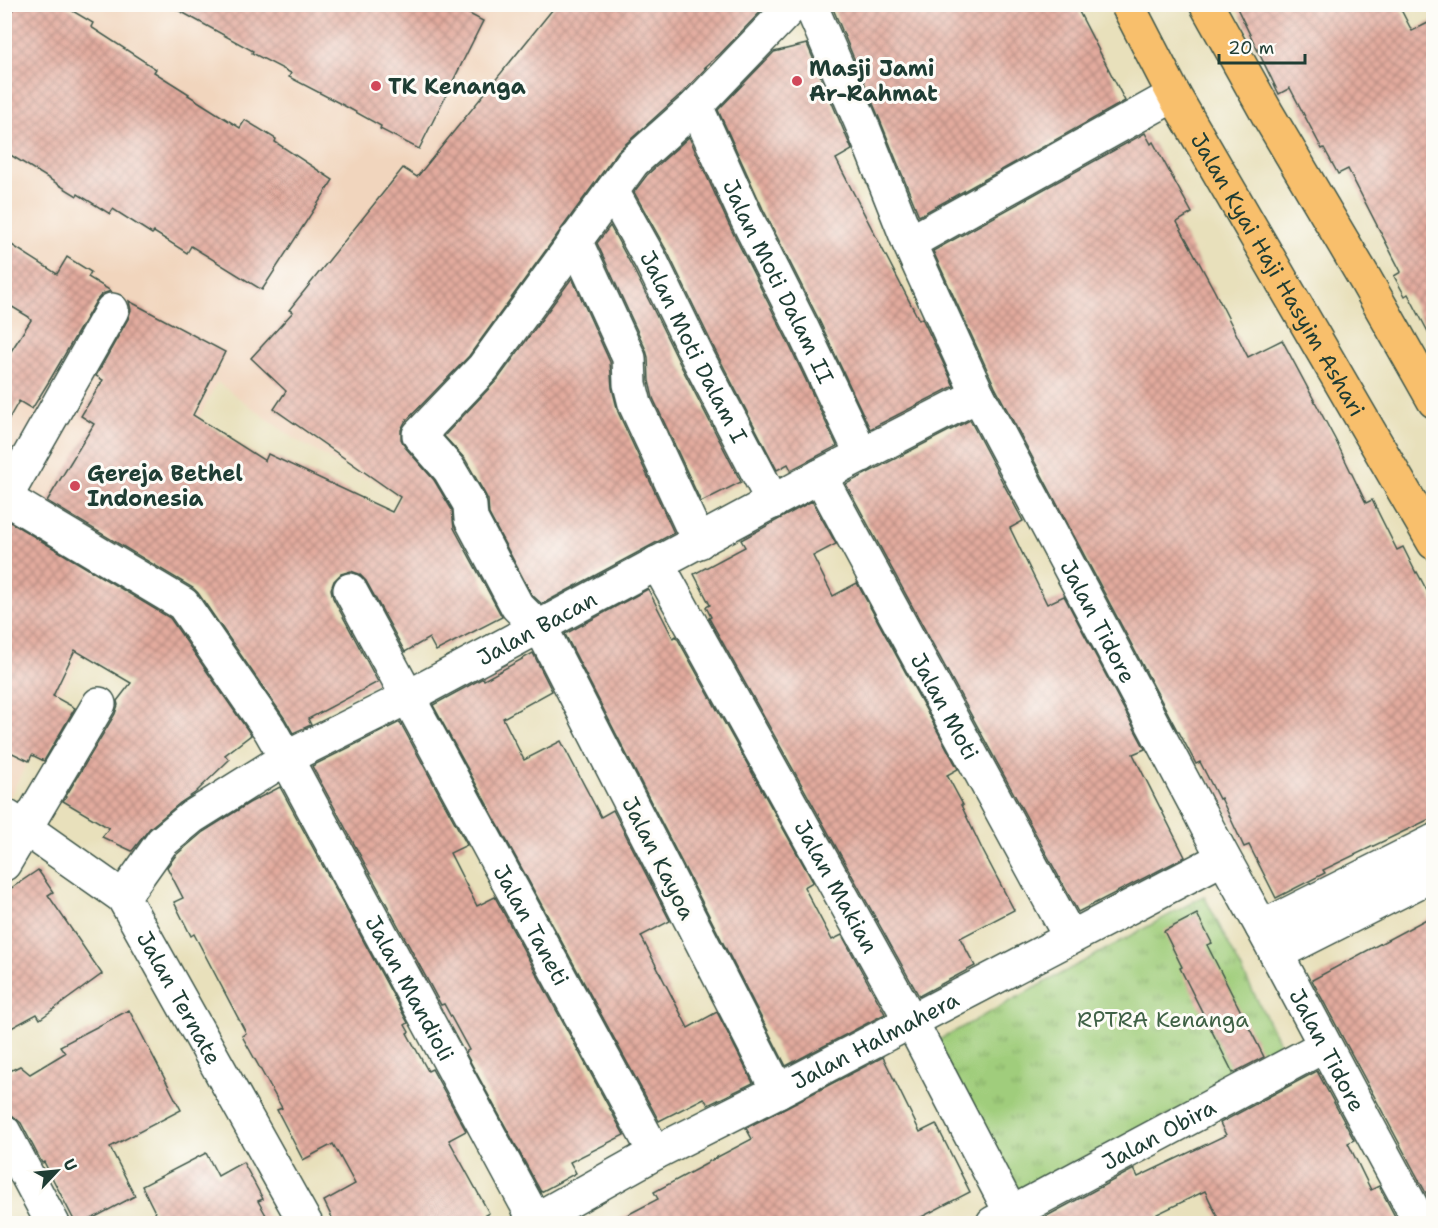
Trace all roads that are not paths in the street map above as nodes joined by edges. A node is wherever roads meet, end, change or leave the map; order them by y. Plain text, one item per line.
1 (794, 4) edge
2 (810, 4) edge
3 (1127, 4) edge
4 (1206, 4) edge
5 (1174, 95) junction
6 (696, 106) junction
7 (612, 191) junction
8 (575, 240) junction
9 (909, 243) junction
10 (112, 310) dead end
11 (978, 395) junction
12 (1433, 399) edge
13 (862, 455) junction
14 (820, 476) junction
15 (11, 502) edge
16 (773, 502) junction
17 (699, 542) junction
18 (1434, 543) edge
19 (657, 563) junction
20 (350, 590) dead end
21 (540, 626) junction
22 (408, 697) junction
23 (99, 704) dead end
24 (286, 758) junction
25 (15, 821) edge
26 (1434, 841) edge
27 (1223, 858) junction
28 (4, 864) edge
29 (1434, 874) edge
30 (123, 897) junction
31 (1071, 937) junction
32 (1269, 940) junction
33 (911, 1021) junction
34 (1324, 1046) junction
35 (778, 1091) junction
36 (4, 1132) edge
37 (655, 1153) junction
38 (1001, 1218) edge
39 (531, 1222) edge
40 (53, 1224) edge
41 (306, 1224) edge
42 (1421, 1224) edge

1 - 6 street
2 - 9 street, Jalan Tidore
3 - 5 main road, Jalan Kyai Haji Hasyim Ashari
4 - 12 main road
5 - 9 street
5 - 18 main road, Jalan Kyai Haji Hasyim Ashari
6 - 7 street
6 - 13 street, Jalan Moti Dalam II
7 - 8 street
7 - 16 street, Jalan Moti Dalam I
8 - 17 street
8 - 21 street
9 - 11 street, Jalan Tidore
10 - 15 street
11 - 13 street, Jalan Bacan
11 - 27 street, Jalan Tidore
13 - 14 street, Jalan Bacan
14 - 16 street, Jalan Bacan
14 - 31 street, Jalan Moti
15 - 24 street, Jalan Mandioli
16 - 17 street, Jalan Bacan
17 - 19 street, Jalan Bacan
19 - 21 street, Jalan Bacan
19 - 33 street, Jalan Makian
20 - 22 street, Jalan Taneti
21 - 22 street, Jalan Bacan
21 - 35 street, Jalan Kayoa
22 - 24 street, Jalan Bacan
22 - 37 street, Jalan Taneti
23 - 25 street
24 - 30 street, Jalan Bacan
24 - 39 street, Jalan Mandioli
25 - 28 street
25 - 30 street, Jalan Ternate
26 - 32 street
27 - 31 street, Jalan Halmahera
27 - 32 street, Jalan Tidore
29 - 32 street
30 - 41 street, Jalan Ternate
31 - 33 street, Jalan Halmahera
32 - 34 street, Jalan Tidore
33 - 35 street, Jalan Halmahera
33 - 38 street, Jalan Makian
34 - 38 street, Jalan Obira
34 - 42 street, Jalan Tidore
35 - 37 street, Jalan Halmahera
36 - 40 street
37 - 39 street, Jalan Halmahera

